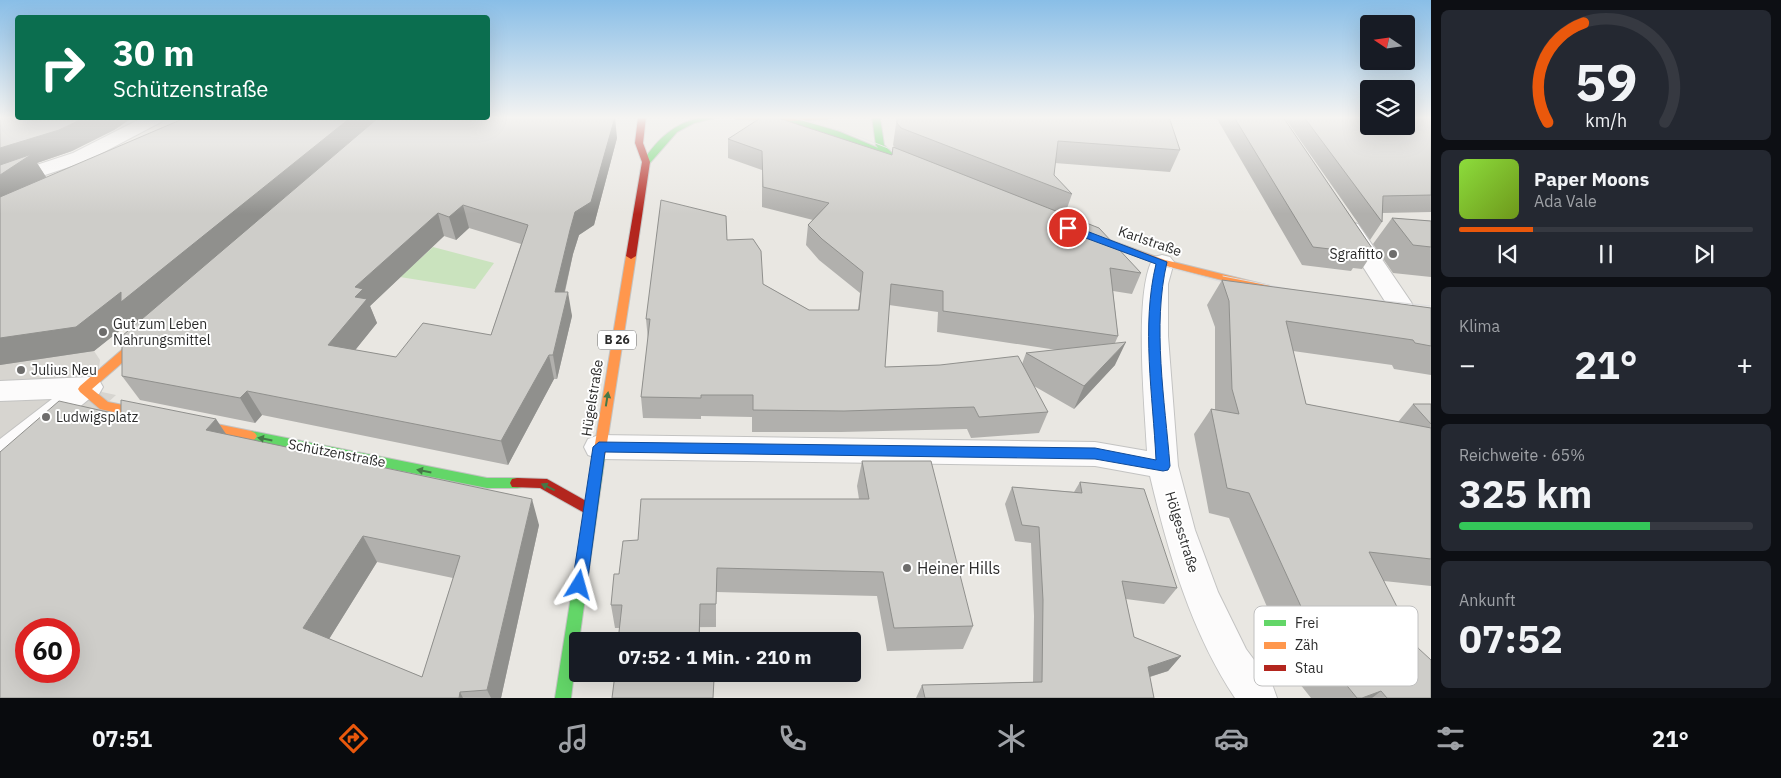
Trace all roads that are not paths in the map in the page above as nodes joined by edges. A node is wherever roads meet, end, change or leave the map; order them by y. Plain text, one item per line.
1 (96, 150) edge
2 (641, 150) edge
3 (656, 150) edge
4 (877, 150) edge
5 (884, 150) edge
6 (888, 154) junction
7 (646, 162) junction
8 (927, 170) edge
9 (0, 184) edge
10 (1338, 212) edge
11 (1072, 229) edge
12 (1162, 262) junction
13 (1277, 290) edge
14 (1399, 307) edge
15 (158, 326) edge
16 (93, 386) junction
17 (0, 391) edge
18 (599, 447) junction
19 (0, 455) edge
20 (1163, 466) junction
21 (590, 510) junction
22 (562, 698) edge
23 (1258, 698) edge

1 - 9 street
2 - 7 main road, Hügelstraße / B 26
3 - 7 main road, Hügelstraße
4 - 6 main road
5 - 6 main road
6 - 8 main road
18 -> 7 main road, Hügelstraße / B 26
10 - 14 street
11 - 12 main road, Karlstraße
12 - 13 main road, Karlstraße
12 - 20 street, Hölgesstraße
15 - 16 main road
16 - 17 street
16 - 19 street
21 -> 16 main road, Schützenstraße
18 - 20 street
18 - 21 main road, Hügelstraße / B 26
20 - 23 street, Hölgesstraße
21 - 22 main road, Hügelstraße / B 26

